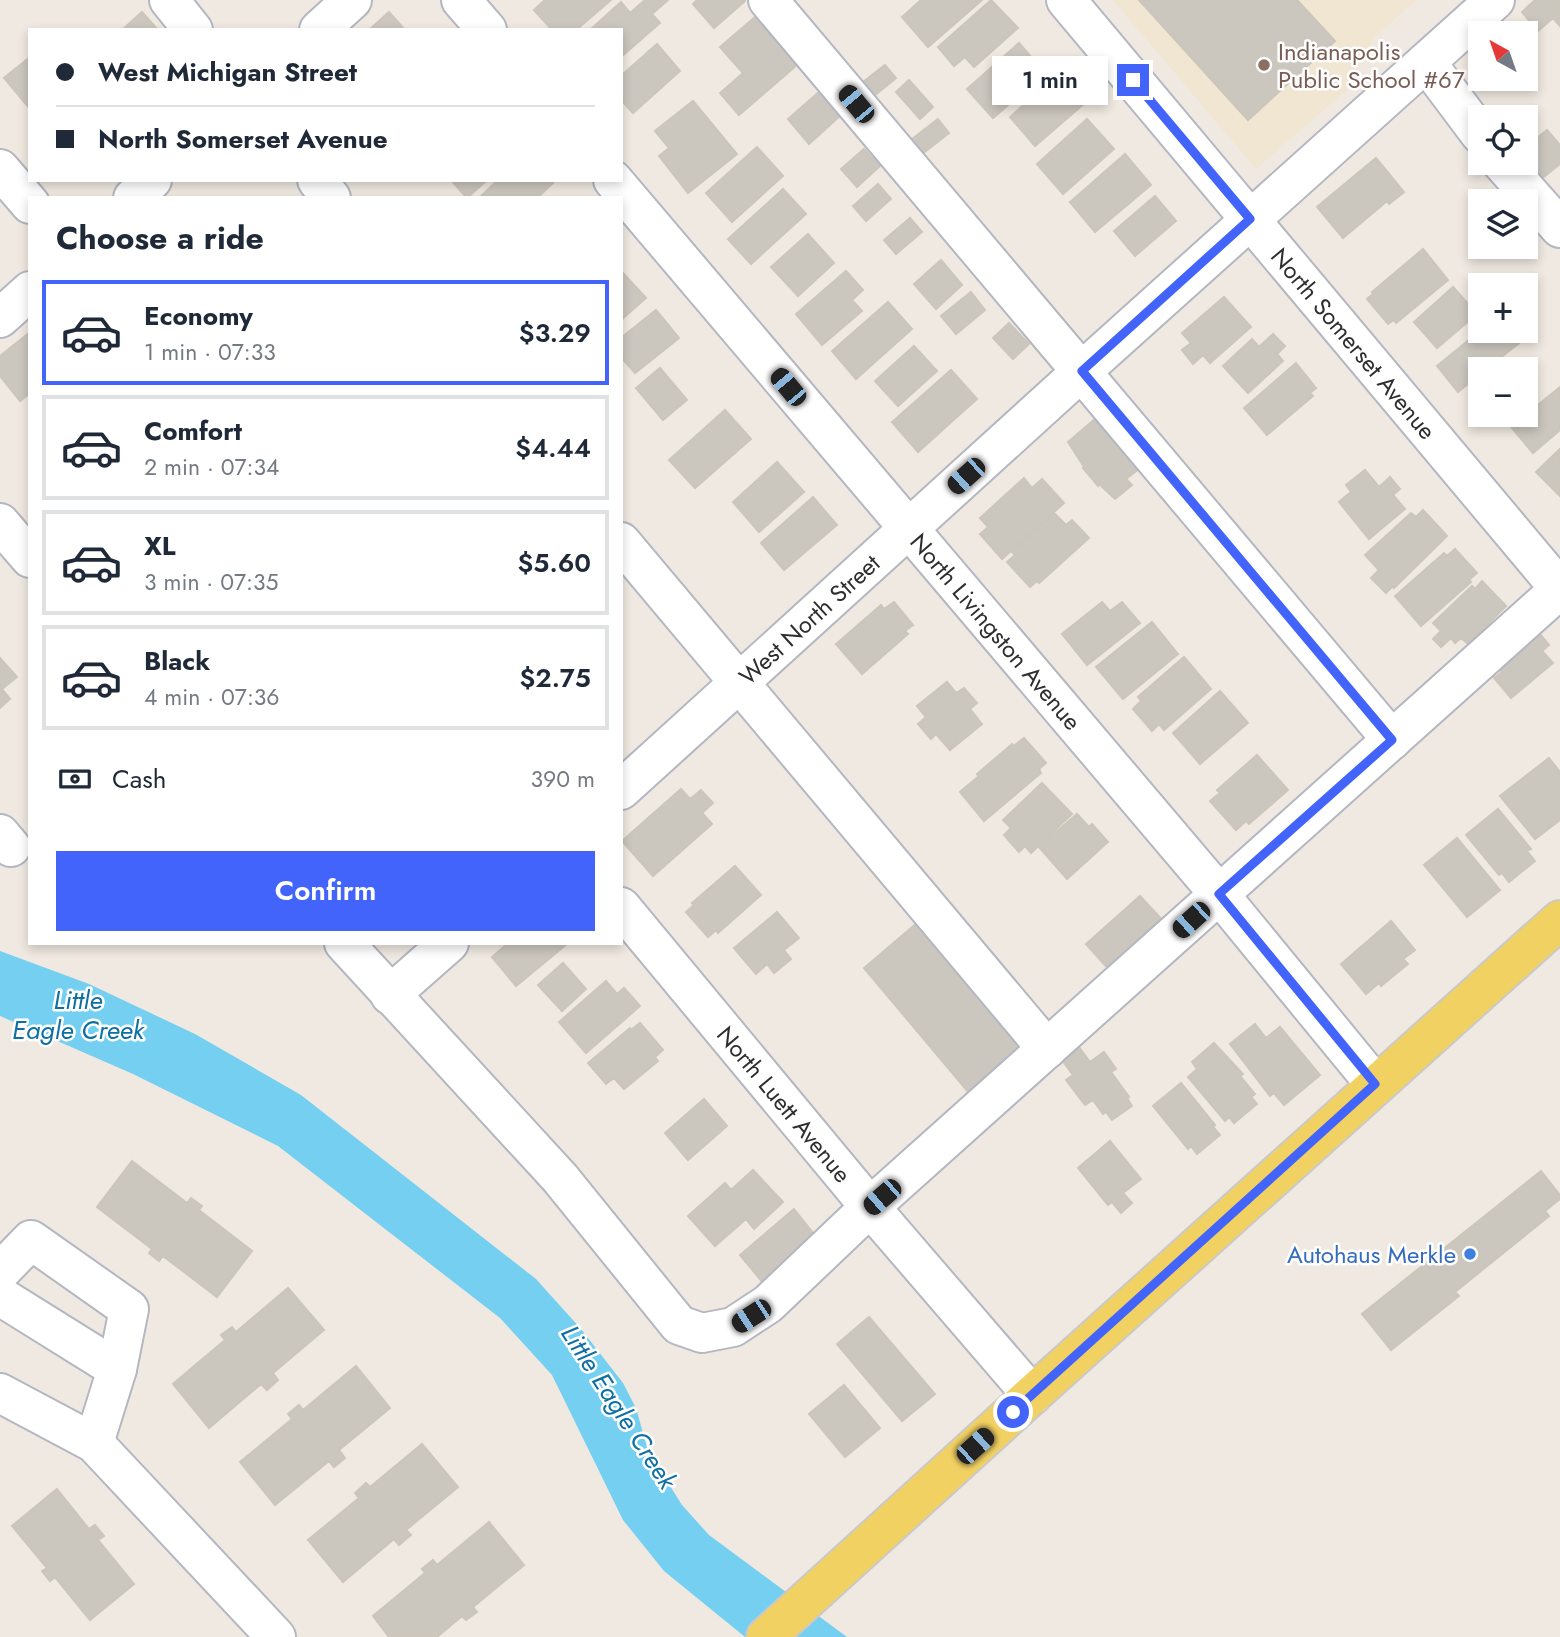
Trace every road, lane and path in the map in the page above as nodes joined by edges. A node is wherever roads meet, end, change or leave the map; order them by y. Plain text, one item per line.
1 (169, 0) edge
2 (352, 0) edge
3 (461, 0) edge
4 (768, 0) edge
5 (1066, 0) edge
6 (1495, 0) edge
7 (191, 28) edge
8 (321, 28) edge
9 (484, 28) edge
10 (1426, 62) junction
11 (1468, 118) edge
12 (0, 169) edge
13 (1514, 175) edge
14 (150, 182) edge
15 (319, 182) edge
16 (615, 182) edge
17 (135, 196) edge
18 (329, 196) edge
19 (28, 202) edge
20 (1250, 219) junction
21 (1560, 228) edge
22 (28, 293) edge
23 (0, 317) edge
24 (1082, 371) junction
25 (0, 523) edge
26 (907, 529) junction
27 (623, 544) edge
28 (28, 556) edge
29 (1560, 589) edge
30 (740, 682) junction
31 (1392, 740) junction
32 (623, 788) edge
33 (1219, 894) junction
34 (623, 909) edge
35 (1560, 920) edge
36 (346, 945) edge
37 (447, 945) edge
38 (390, 995) junction
39 (1047, 1049) junction
40 (1375, 1084) junction
41 (870, 1208) junction
42 (0, 1272) edge
43 (0, 1296) edge
44 (117, 1369) junction
45 (0, 1393) edge
46 (1031, 1395) junction
47 (94, 1443) junction
48 (276, 1637) edge
49 (766, 1637) edge

1 - 7 street
2 - 8 street
3 - 9 street
4 - 24 street
5 - 20 street, North Somerset Avenue
6 - 10 street, West North Street
10 - 11 street
10 - 20 street, West North Street
12 - 19 street
13 - 21 street
14 - 17 street
15 - 18 street
16 - 26 street, North Livingston Avenue
20 - 24 street, West North Street
20 - 29 street, North Somerset Avenue
22 - 23 street
24 - 26 street, West North Street
24 - 31 street
25 - 28 street
26 - 30 street, West North Street
26 - 33 street, North Livingston Avenue
27 - 30 street
29 - 31 street
30 - 32 street, West North Street
30 - 39 street
31 - 33 street
33 - 39 street
33 - 40 street, North Livingston Avenue
34 - 41 street, North Luett Avenue
35 - 40 main road
36 - 38 street
37 - 38 street
38 - 41 street
39 - 41 street
40 - 46 main road
41 - 46 street, North Luett Avenue
42 - 44 street
43 - 44 street
44 - 47 street
45 - 47 street
46 - 49 main road
47 - 48 street

